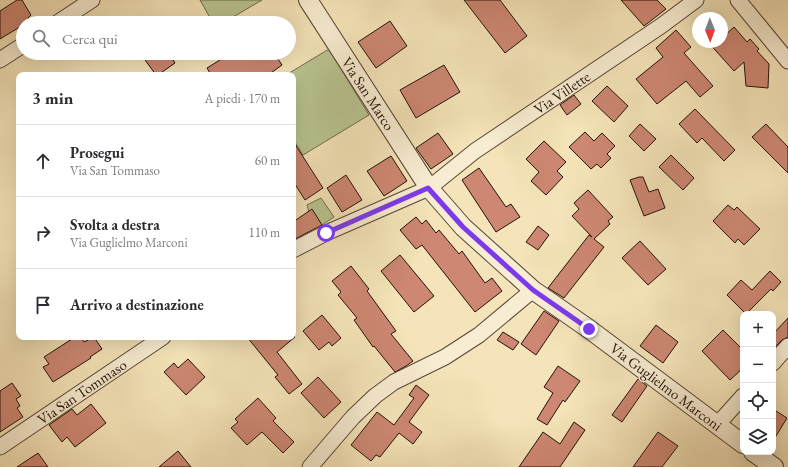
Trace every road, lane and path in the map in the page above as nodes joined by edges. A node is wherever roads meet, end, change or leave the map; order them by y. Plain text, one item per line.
1 (92, 0) edge
2 (308, 0) edge
3 (696, 0) edge
4 (738, 0) edge
5 (68, 16) edge
6 (16, 50) edge
7 (0, 60) edge
8 (788, 62) edge
9 (428, 188) junction
10 (296, 248) edge
11 (533, 290) junction
12 (159, 340) edge
13 (788, 346) edge
14 (776, 360) edge
15 (740, 399) edge
16 (717, 425) junction
17 (740, 442) edge
18 (0, 447) edge
19 (757, 455) edge
20 (310, 467) edge
21 (774, 467) edge

1 - 5 street
2 - 9 street, Via San Marco
3 - 9 street, Via Villette
4 - 8 street
6 - 7 street
9 - 10 street
9 - 11 street, Via Guglielmo Marconi
11 - 16 street, Via Guglielmo Marconi
11 - 20 street
12 - 18 street, Via San Tommaso
13 - 14 street
15 - 16 street
16 - 17 street, Via Guglielmo Marconi
19 - 21 street

